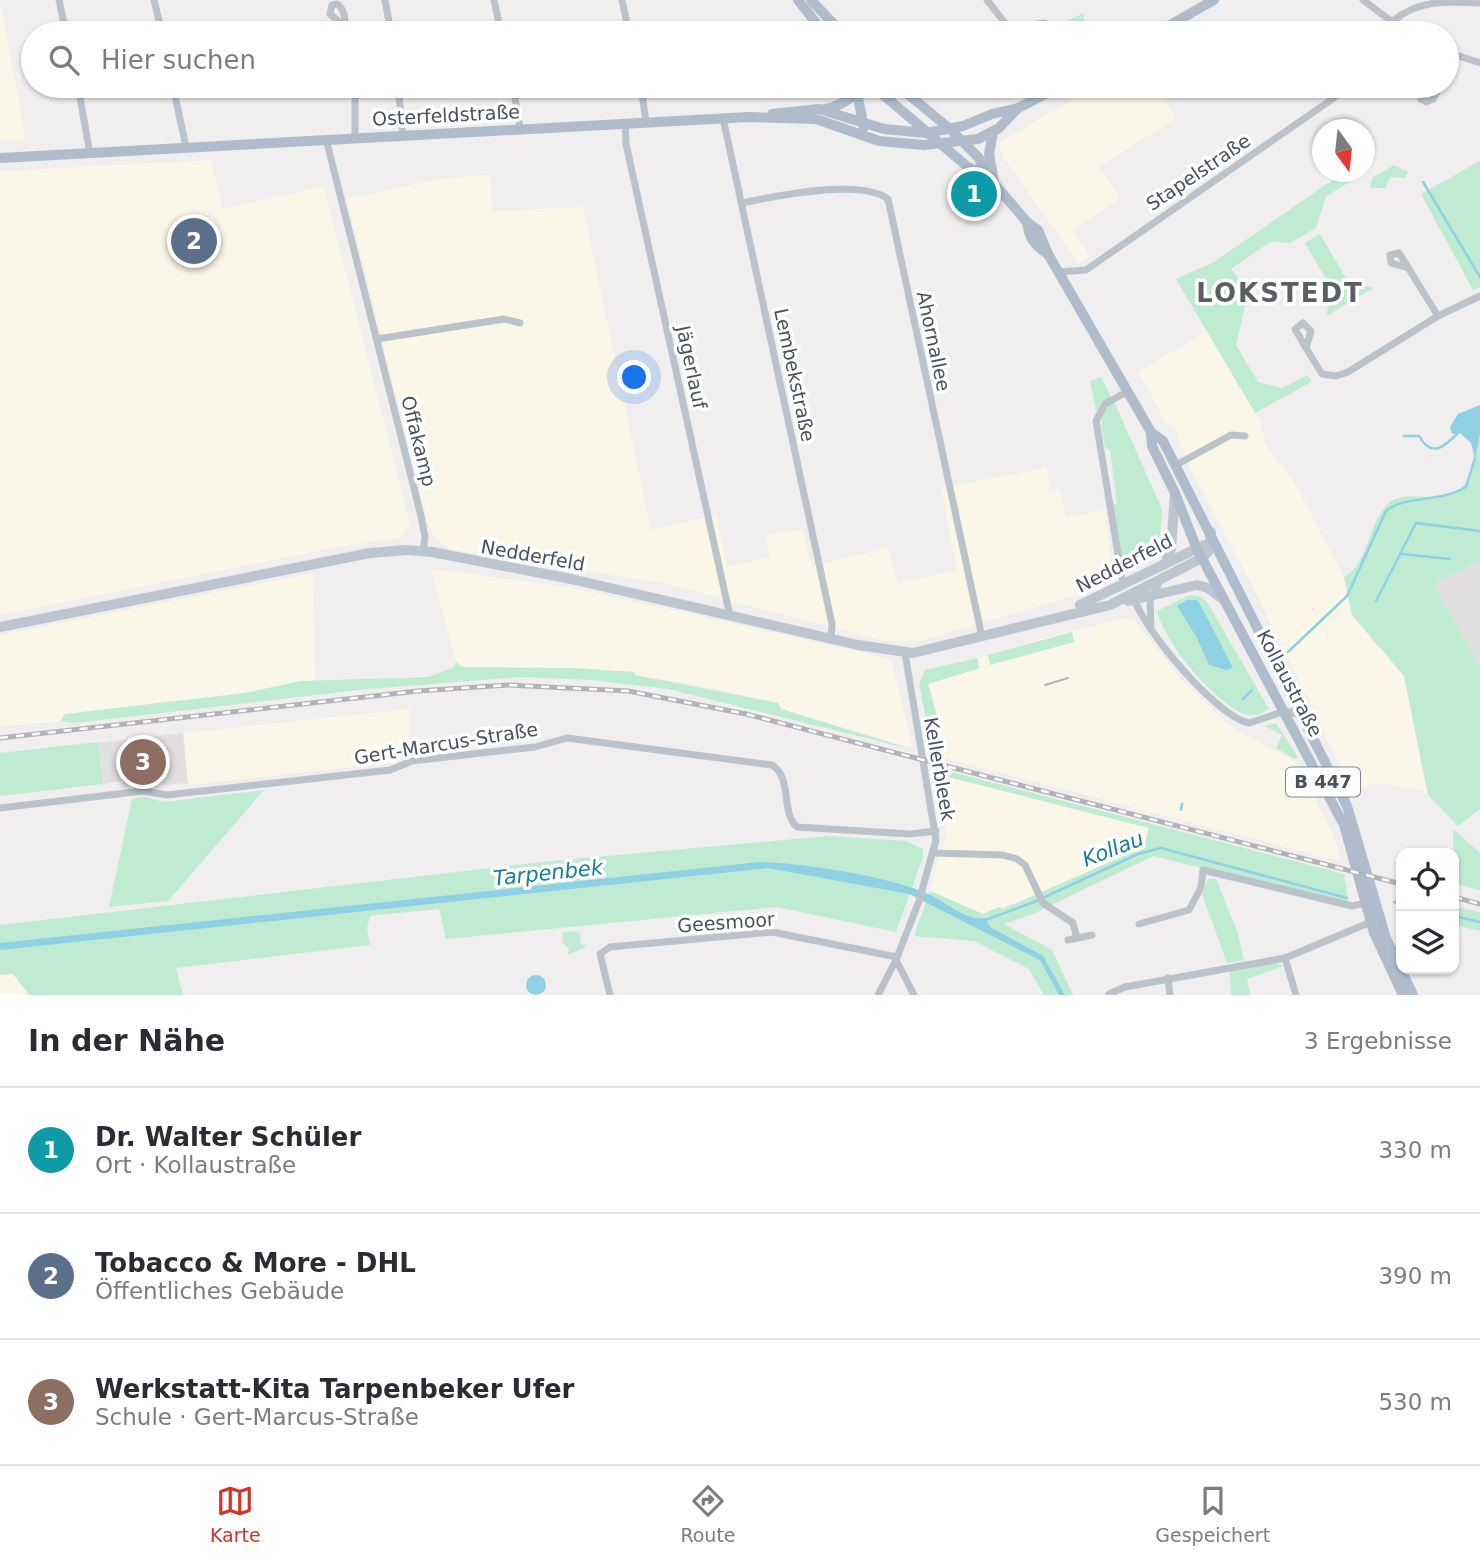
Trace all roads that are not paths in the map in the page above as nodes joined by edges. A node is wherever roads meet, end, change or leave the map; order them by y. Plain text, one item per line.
1 (59, 0) edge
2 (154, 0) edge
3 (385, 0) edge
4 (494, 0) edge
5 (622, 0) edge
6 (798, 0) edge
7 (811, 0) edge
8 (988, 0) edge
9 (1214, 0) edge
10 (1363, 0) edge
11 (1480, 3) edge
12 (806, 12) junction
13 (63, 21) edge
14 (159, 21) edge
15 (389, 21) edge
16 (498, 21) edge
17 (626, 21) edge
18 (809, 21) edge
19 (814, 21) edge
20 (829, 21) edge
21 (1004, 21) edge
22 (1178, 21) edge
23 (1393, 21) joint
24 (1459, 56) edge
25 (1480, 63) edge
26 (80, 98) edge
27 (176, 98) edge
28 (355, 98) edge
29 (399, 98) edge
30 (515, 98) edge
31 (642, 98) edge
32 (846, 98) edge
33 (858, 98) edge
34 (887, 98) edge
35 (910, 98) edge
36 (1038, 98) edge
37 (1334, 98) edge
38 (1018, 108) junction
39 (822, 110) junction
40 (748, 117) junction
41 (723, 118) junction
42 (646, 122) junction
43 (863, 122) junction
44 (625, 123) junction
45 (520, 128) junction
46 (993, 132) junction
47 (926, 133) junction
48 (403, 136) junction
49 (355, 138) junction
50 (951, 138) junction
51 (326, 139) junction
52 (873, 139) junction
53 (963, 142) junction
54 (186, 148) junction
55 (90, 154) junction
56 (0, 158) edge
57 (985, 173) junction
58 (994, 182) junction
59 (742, 203) junction
60 (1408, 268) dead end
61 (1059, 272) junction
62 (1480, 296) edge
63 (1438, 316) junction
64 (520, 323) dead end
65 (377, 339) junction
66 (1306, 348) dead end
67 (1128, 391) junction
68 (1152, 432) junction
69 (1245, 436) dead end
70 (1175, 465) junction
71 (1175, 493) junction
72 (1211, 532) junction
73 (1196, 547) junction
74 (1210, 547) junction
75 (423, 551) junction
76 (1222, 555) junction
77 (1202, 558) junction
78 (1166, 562) junction
79 (1134, 579) junction
80 (1160, 581) junction
81 (1123, 584) junction
82 (1151, 596) junction
83 (1134, 597) junction
84 (1227, 601) junction
85 (730, 616) junction
86 (1055, 616) junction
87 (0, 627) edge
88 (1151, 627) junction
89 (982, 637) junction
90 (831, 640) junction
91 (905, 653) junction
92 (1285, 711) junction
93 (1303, 716) junction
94 (0, 808) edge
95 (936, 831) junction
96 (934, 853) junction
97 (1366, 904) junction
98 (1371, 922) junction
99 (1139, 924) dead end
100 (1092, 935) dead end
101 (1077, 938) junction
102 (1068, 940) dead end
103 (1285, 958) junction
104 (897, 959) junction
105 (1168, 978) junction
106 (1109, 994) edge
107 (610, 995) edge
108 (878, 995) edge
109 (914, 995) edge
110 (1170, 995) edge
111 (1296, 995) edge
112 (1403, 995) edge
113 (1413, 995) edge

1 - 13 street
2 - 14 street
3 - 15 street
4 - 16 street
5 - 17 street
6 - 12 main road
7 - 20 main road
8 - 21 street
9 - 22 main road
10 - 23 street
11 - 23 street
12 - 18 main road
12 - 19 main road
24 - 25 street
26 - 55 street
27 - 54 street
28 - 49 street, Osterfeldstraße
29 - 48 street
30 - 45 street
31 - 42 street
32 - 39 main road
33 - 43 main road
34 - 47 main road
35 - 50 main road
36 - 38 main road
37 - 61 street, Stapelstraße
38 - 46 main road
38 - 50 main road
39 - 40 main road, Osterfeldstraße
39 - 43 main road, Osterfeldstraße
40 - 41 main road, Osterfeldstraße
40 - 52 main road, Osterfeldstraße
41 - 42 main road, Osterfeldstraße
41 - 59 street, Lembekstraße
42 - 44 main road, Osterfeldstraße
43 - 47 main road, Osterfeldstraße
43 - 52 main road
44 - 45 main road, Osterfeldstraße
44 - 85 street, Jägerlauf
45 - 48 main road, Osterfeldstraße
46 - 53 main road
46 - 58 main road
47 - 50 main road
47 - 50 main road, Osterfeldstraße
48 - 49 main road, Osterfeldstraße
49 - 51 main road, Osterfeldstraße
50 - 52 main road, Osterfeldstraße
50 - 53 main road, Kollaustraße
50 - 57 main road, Kollaustraße
51 - 54 main road, Osterfeldstraße
51 - 65 street, Offakamp
53 - 57 main road, Kollaustraße
54 - 55 main road, Osterfeldstraße
55 - 56 main road, Osterfeldstraße
57 - 58 main road, Kollaustraße
58 - 61 main road, Kollaustraße / B 447
59 - 89 street, Ahornallee
59 - 90 street, Lembekstraße
60 - 63 street
61 - 67 main road, Kollaustraße / B 447
62 - 63 street
63 - 66 street
64 - 65 street
65 - 75 street, Offakamp
67 - 68 main road, Kollaustraße / B 447
67 - 81 street
68 - 70 main road, Kollaustraße / B 447
68 - 71 main road, Kollaustraße / B 447
69 - 70 street
70 - 72 main road, Kollaustraße / B 447
71 - 73 main road, Kollaustraße / B 447
71 - 78 main road
72 - 74 main road
72 - 76 main road, Kollaustraße / B 447
73 - 74 main road, Nedderfeld
73 - 77 main road, Kollaustraße / B 447
73 - 78 main road, Nedderfeld
74 - 76 main road
74 - 77 main road, Nedderfeld
75 - 85 main road, Nedderfeld
75 - 87 main road, Nedderfeld
76 - 93 main road, Kollaustraße / B 447
77 - 80 main road, Nedderfeld
77 - 84 main road, Kollaustraße / B 447
78 - 79 main road, Nedderfeld
79 - 81 main road, Nedderfeld
79 - 83 main road
80 - 82 street
80 - 83 main road, Nedderfeld
81 - 86 main road, Nedderfeld
82 - 83 main road
82 - 84 main road
82 - 88 street
83 - 86 main road, Nedderfeld
83 - 88 street
84 - 92 main road, Kollaustraße / B 447
85 - 90 main road, Nedderfeld
86 - 89 main road, Nedderfeld
88 - 92 street
89 - 91 main road, Nedderfeld
90 - 91 main road, Nedderfeld
91 - 95 street, Kellerbleek
92 - 93 street
92 - 97 main road, Kollaustraße / B 447
93 - 113 main road, Kollaustraße / B 447
94 - 95 street, Gert-Marcus-Straße
95 - 96 street, Kellerbleek
96 - 101 street
96 - 104 street, Kellerbleek
97 - 98 main road, Kollaustraße / B 447
97 - 99 street
98 - 103 street
98 - 112 main road, Kollaustraße / B 447
100 - 101 street
101 - 102 street
103 - 105 street
103 - 111 street
104 - 107 street, Geesmoor
104 - 108 street, Kellerbleek
104 - 109 street
105 - 106 street
105 - 110 street

